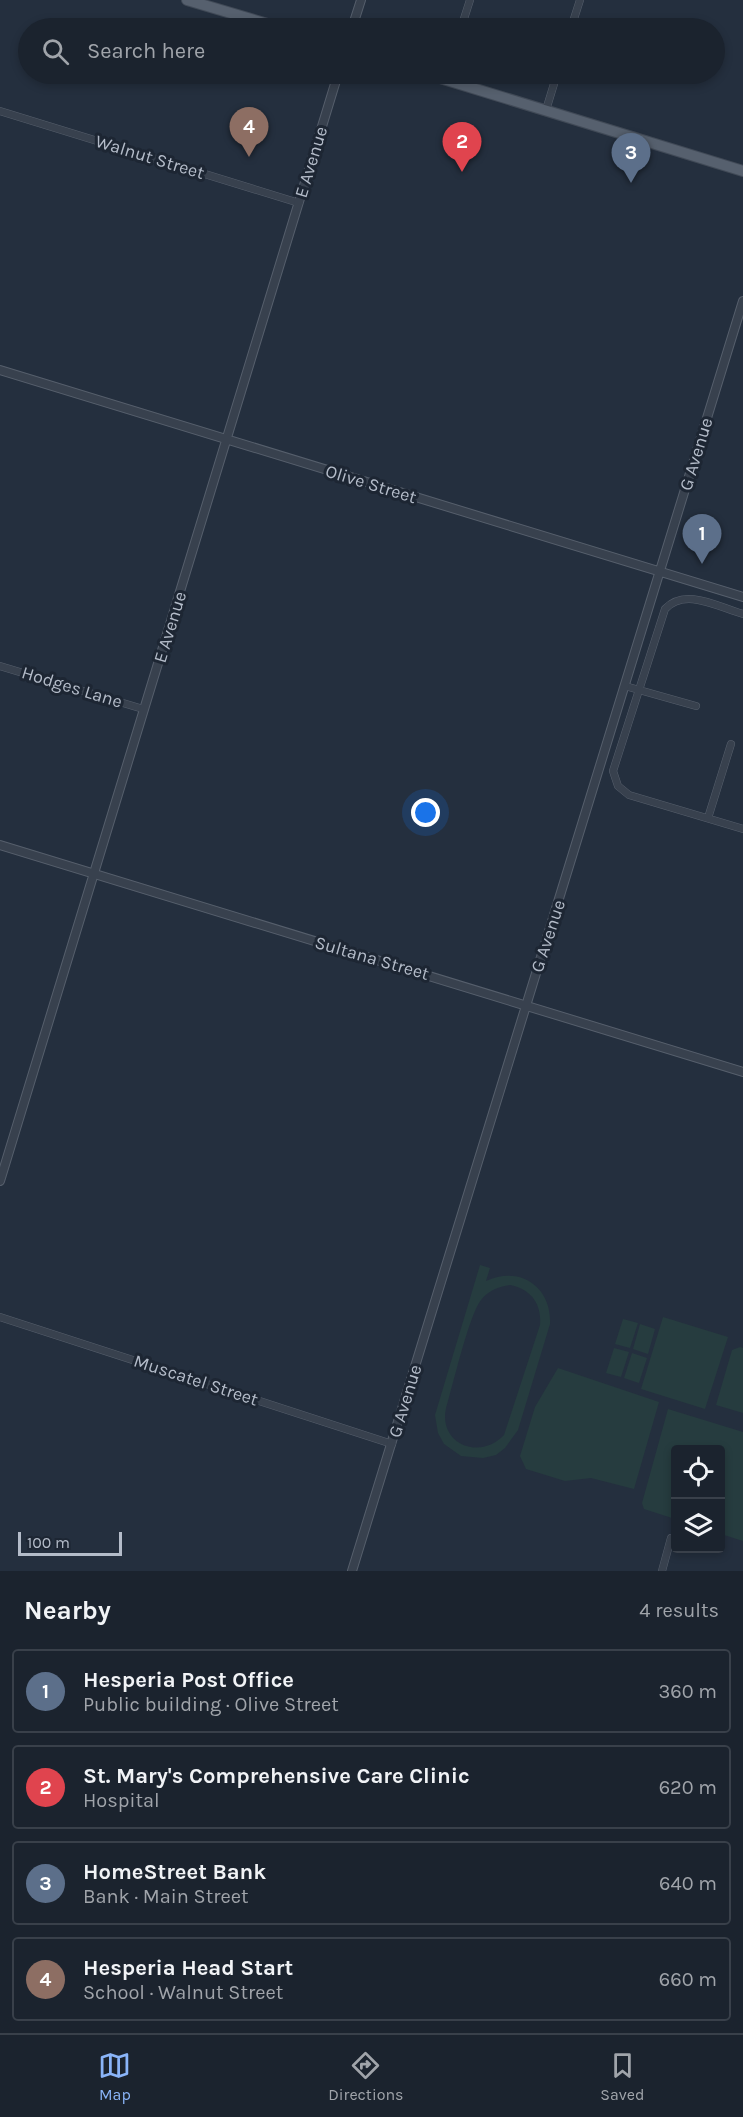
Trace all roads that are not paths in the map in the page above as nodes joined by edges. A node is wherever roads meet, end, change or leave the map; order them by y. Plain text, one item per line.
1 (187, 0) edge
2 (361, 0) edge
3 (470, 0) edge
4 (580, 0) edge
5 (247, 18) edge
6 (355, 18) edge
7 (464, 18) edge
8 (574, 18) edge
9 (335, 84) edge
10 (470, 84) edge
11 (554, 84) edge
12 (546, 110) junction
13 (0, 111) edge
14 (743, 171) edge
15 (299, 203) junction
16 (743, 301) edge
17 (0, 370) edge
18 (224, 439) junction
19 (659, 571) junction
20 (743, 597) edge
21 (743, 614) edge
22 (0, 666) edge
23 (625, 686) junction
24 (639, 690) junction
25 (696, 706) dead end
26 (143, 709) junction
27 (731, 744) dead end
28 (708, 818) junction
29 (743, 829) edge
30 (0, 846) edge
31 (95, 875) junction
32 (527, 1004) junction
33 (743, 1072) edge
34 (0, 1181) edge
35 (0, 1317) edge
36 (392, 1444) junction
37 (671, 1538) dead end
38 (352, 1571) edge
39 (662, 1571) edge

1 - 5 main road
2 - 6 street
3 - 7 street
4 - 8 street
9 - 15 street, E Avenue
10 - 12 main road
11 - 12 street
12 - 14 main road
13 - 15 street, Walnut Street
15 - 18 street, E Avenue
16 - 19 street, G Avenue
17 - 18 street, Olive Street
18 - 19 street, Olive Street
18 - 26 street, E Avenue
19 - 20 street, Olive Street
19 - 23 street, G Avenue
21 - 24 street
22 - 26 street, Hodges Lane
23 - 24 street
23 - 32 street, G Avenue
24 - 25 street
24 - 28 street
26 - 31 street, E Avenue
27 - 28 street
28 - 29 street
30 - 31 street, Sultana Street
31 - 32 street, Sultana Street
31 - 34 street, E Avenue
32 - 33 street, Sultana Street
32 - 36 street, G Avenue
35 - 36 street, Muscatel Street
36 - 38 street, G Avenue
37 - 39 street

